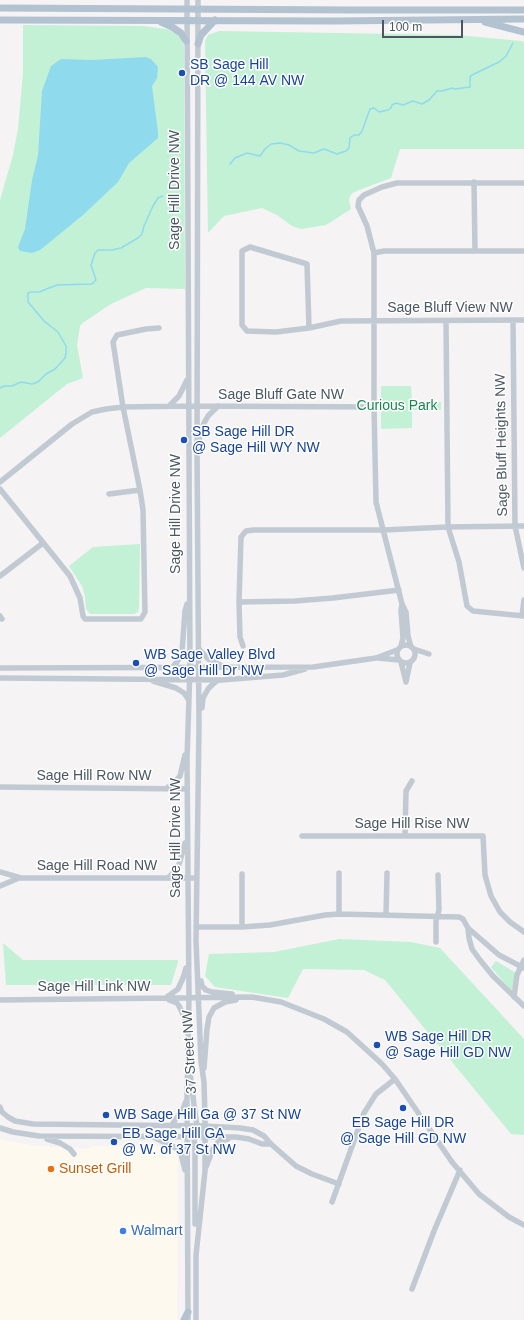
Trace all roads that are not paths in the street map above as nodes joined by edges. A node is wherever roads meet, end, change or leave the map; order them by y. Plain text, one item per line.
1 (187, 0) edge
2 (198, 0) edge
3 (0, 8) edge
4 (186, 9) junction
5 (198, 9) junction
6 (524, 10) edge
7 (524, 19) edge
8 (0, 20) edge
9 (157, 20) junction
10 (186, 20) junction
11 (198, 20) junction
12 (215, 20) junction
13 (477, 20) junction
14 (524, 32) edge
15 (186, 40) junction
16 (198, 44) junction
17 (474, 182) junction
18 (524, 182) edge
19 (475, 251) junction
20 (524, 251) edge
21 (374, 253) junction
22 (446, 320) junction
23 (513, 320) junction
24 (524, 320) edge
25 (375, 321) junction
26 (159, 328) dead end
27 (309, 328) junction
28 (188, 378) junction
29 (169, 406) junction
30 (188, 406) junction
31 (197, 406) junction
32 (218, 406) junction
33 (123, 407) junction
34 (374, 408) junction
35 (197, 450) junction
36 (0, 482) edge
37 (0, 489) edge
38 (140, 490) junction
39 (108, 494) dead end
40 (515, 526) junction
41 (524, 526) edge
42 (448, 527) junction
43 (383, 530) junction
44 (43, 543) junction
45 (524, 568) edge
46 (0, 576) edge
47 (399, 590) junction
48 (189, 596) junction
49 (524, 600) edge
50 (239, 602) junction
51 (402, 604) junction
52 (523, 616) edge
53 (243, 646) dead end
54 (198, 648) junction
55 (399, 648) junction
56 (413, 648) junction
57 (376, 658) junction
58 (414, 658) junction
59 (400, 661) junction
60 (410, 663) junction
61 (226, 667) junction
62 (313, 667) junction
63 (0, 668) edge
64 (172, 668) junction
65 (190, 668) junction
66 (199, 668) junction
67 (0, 678) edge
68 (145, 679) junction
69 (189, 679) junction
70 (199, 679) junction
71 (222, 680) junction
72 (188, 699) junction
73 (199, 726) junction
74 (188, 743) junction
75 (198, 743) junction
76 (412, 781) dead end
77 (0, 787) edge
78 (167, 788) junction
79 (187, 788) junction
80 (187, 835) junction
81 (302, 836) dead end
82 (405, 836) junction
83 (0, 872) edge
84 (339, 873) dead end
85 (387, 873) dead end
86 (242, 874) dead end
87 (438, 875) dead end
88 (21, 878) junction
89 (168, 878) junction
90 (188, 878) junction
91 (197, 878) junction
92 (0, 886) edge
93 (339, 914) junction
94 (386, 915) junction
95 (437, 916) junction
96 (196, 927) junction
97 (242, 927) junction
98 (468, 928) junction
99 (524, 932) edge
100 (436, 942) dead end
101 (188, 960) junction
102 (524, 960) edge
103 (523, 967) edge
104 (198, 971) junction
105 (199, 997) junction
106 (252, 997) junction
107 (514, 997) junction
108 (164, 998) junction
109 (189, 998) junction
110 (0, 1000) edge
111 (524, 1006) edge
112 (188, 1027) junction
113 (188, 1047) junction
114 (395, 1079) junction
115 (204, 1082) junction
116 (187, 1097) junction
117 (0, 1107) edge
118 (171, 1126) junction
119 (187, 1126) junction
120 (197, 1126) junction
121 (205, 1126) junction
122 (0, 1128) edge
123 (39, 1136) junction
124 (152, 1137) junction
125 (190, 1137) junction
126 (205, 1137) junction
127 (236, 1137) junction
128 (271, 1144) junction
129 (74, 1154) dead end
130 (460, 1170) junction
131 (205, 1171) junction
132 (187, 1176) junction
133 (339, 1184) junction
134 (332, 1202) dead end
135 (524, 1225) edge
136 (196, 1255) junction
137 (412, 1290) dead end
138 (188, 1312) junction
139 (184, 1320) edge
140 (188, 1320) edge
141 (196, 1320) edge

1 - 4 street, Sage Hill Drive NW
2 - 5 street, Sage Hill Drive NW
3 - 4 main road
4 - 5 main road
4 - 10 street, Sage Hill Drive NW
5 - 6 main road
5 - 11 street, Sage Hill Drive NW
7 - 13 main road
8 - 9 main road
9 - 10 main road
9 - 15 main road
10 - 11 main road
10 - 15 street, Sage Hill Drive NW
11 - 12 main road
11 - 16 street, Sage Hill Drive NW
12 - 13 main road
12 - 16 main road
13 - 14 main road
15 - 28 street, Sage Hill Drive NW
16 - 31 street, Sage Hill Drive NW
17 - 18 street
17 - 19 street
17 - 21 street
19 - 20 street
19 - 21 street
21 - 25 street
22 - 23 street, Sage Bluff View NW
22 - 25 street, Sage Bluff View NW
22 - 42 street
23 - 24 street, Sage Bluff View NW
23 - 40 street, Sage Bluff Heights NW
25 - 27 street, Sage Bluff View NW
25 - 34 street
26 - 33 street
27 - 27 street, Sage Bluff View NW
28 - 29 street
28 - 30 street, Sage Hill Drive NW
29 - 30 street, Sage Bluff Gate NW
29 - 33 street, Sage Bluff Gate NW
30 - 31 street, Sage Bluff Gate NW
30 - 48 street, Sage Hill Drive NW
31 - 32 street, Sage Bluff Gate NW
31 - 35 street, Sage Hill Drive NW
32 - 34 street, Sage Bluff Gate NW
32 - 35 street
33 - 36 street, Sage Bluff Gate NW
33 - 38 street
34 - 43 street
35 - 54 street, Sage Hill Drive NW
37 - 44 street
38 - 39 street
38 - 44 street
40 - 41 street
40 - 42 street
40 - 45 street, Sage Bluff Heights NW
42 - 43 street
42 - 52 street
43 - 47 street
43 - 50 street
44 - 46 street
47 - 50 street
47 - 51 street
48 - 64 street
48 - 65 street, Sage Hill Drive NW
49 - 52 street
50 - 53 street
51 - 55 street
51 - 56 street
54 - 61 street
54 - 66 street, Sage Hill Drive NW
55 - 56 street
55 - 57 street
55 - 59 street
56 - 58 street
56 - 58 street
57 - 59 street
57 - 62 street
58 - 60 street
59 - 60 street
59 - 60 street
61 - 62 street
61 - 66 street
62 - 71 street
63 - 64 street
64 - 65 street
65 - 66 street
65 - 69 street, Sage Hill Drive NW
66 - 70 street, Sage Hill Drive NW
67 - 68 street
68 - 69 street
68 - 72 street
69 - 70 street
69 - 72 street, Sage Hill Drive NW
70 - 71 street
70 - 73 street, Sage Hill Drive NW
71 - 73 street
72 - 74 street, Sage Hill Drive NW
73 - 75 street, Sage Hill Drive NW
74 - 75 street
74 - 78 street
74 - 79 street, Sage Hill Drive NW
75 - 91 street, Sage Hill Drive NW
76 - 82 street
77 - 78 street, Sage Hill Row NW
78 - 79 street, Sage Hill Row NW
79 - 80 street, Sage Hill Drive NW
80 - 89 street
80 - 90 street, Sage Hill Drive NW
81 - 82 street, Sage Hill Rise NW
82 - 99 street, Sage Hill Rise NW
83 - 88 street, Sage Hill Road NW
84 - 93 street
85 - 94 street
86 - 97 street
87 - 95 street
88 - 89 street, Sage Hill Road NW
88 - 92 street, Sage Hill Road NW
89 - 90 street, Sage Hill Road NW
90 - 91 street, Sage Hill Road NW
90 - 101 street, Sage Hill Drive NW
91 - 96 street, Sage Hill Drive NW
93 - 94 street
93 - 97 street
94 - 95 street
95 - 98 street
95 - 100 street
96 - 97 street
96 - 104 street, Sage Hill Drive NW
98 - 103 street
98 - 107 street
101 - 108 street
101 - 109 street, Sage Hill Drive NW
102 - 103 street
103 - 107 street
104 - 105 street, Sage Hill Drive NW
104 - 106 street
105 - 106 street
105 - 109 street
105 - 115 street, 37 Street NW
106 - 114 street
106 - 115 street
107 - 111 street
108 - 109 street, Sage Hill Link NW
108 - 110 street, Sage Hill Link NW
108 - 112 street
109 - 112 street, 37 Street NW
112 - 113 street, 37 Street NW
113 - 116 street, 37 Street NW
113 - 120 street
114 - 130 street
114 - 133 street
115 - 121 street, 37 Street NW
116 - 118 street
116 - 119 street, 37 Street NW
117 - 118 street
118 - 119 street
119 - 120 street
119 - 125 street, 37 Street NW
120 - 121 street
120 - 126 street
121 - 126 street, 37 Street NW
121 - 128 street
122 - 123 street
123 - 124 street
123 - 129 street
124 - 125 street
124 - 132 street
125 - 126 street
125 - 132 street, 37 Street NW
125 - 136 street
126 - 127 street
126 - 131 street, 37 Street NW
127 - 128 street
127 - 131 street
128 - 133 street
130 - 135 street
130 - 137 street
131 - 136 street, 37 Street NW
132 - 138 street, 37 Street NW
133 - 134 street
136 - 141 street, 37 Street NW
138 - 139 main road
138 - 140 street, 37 Street NW

